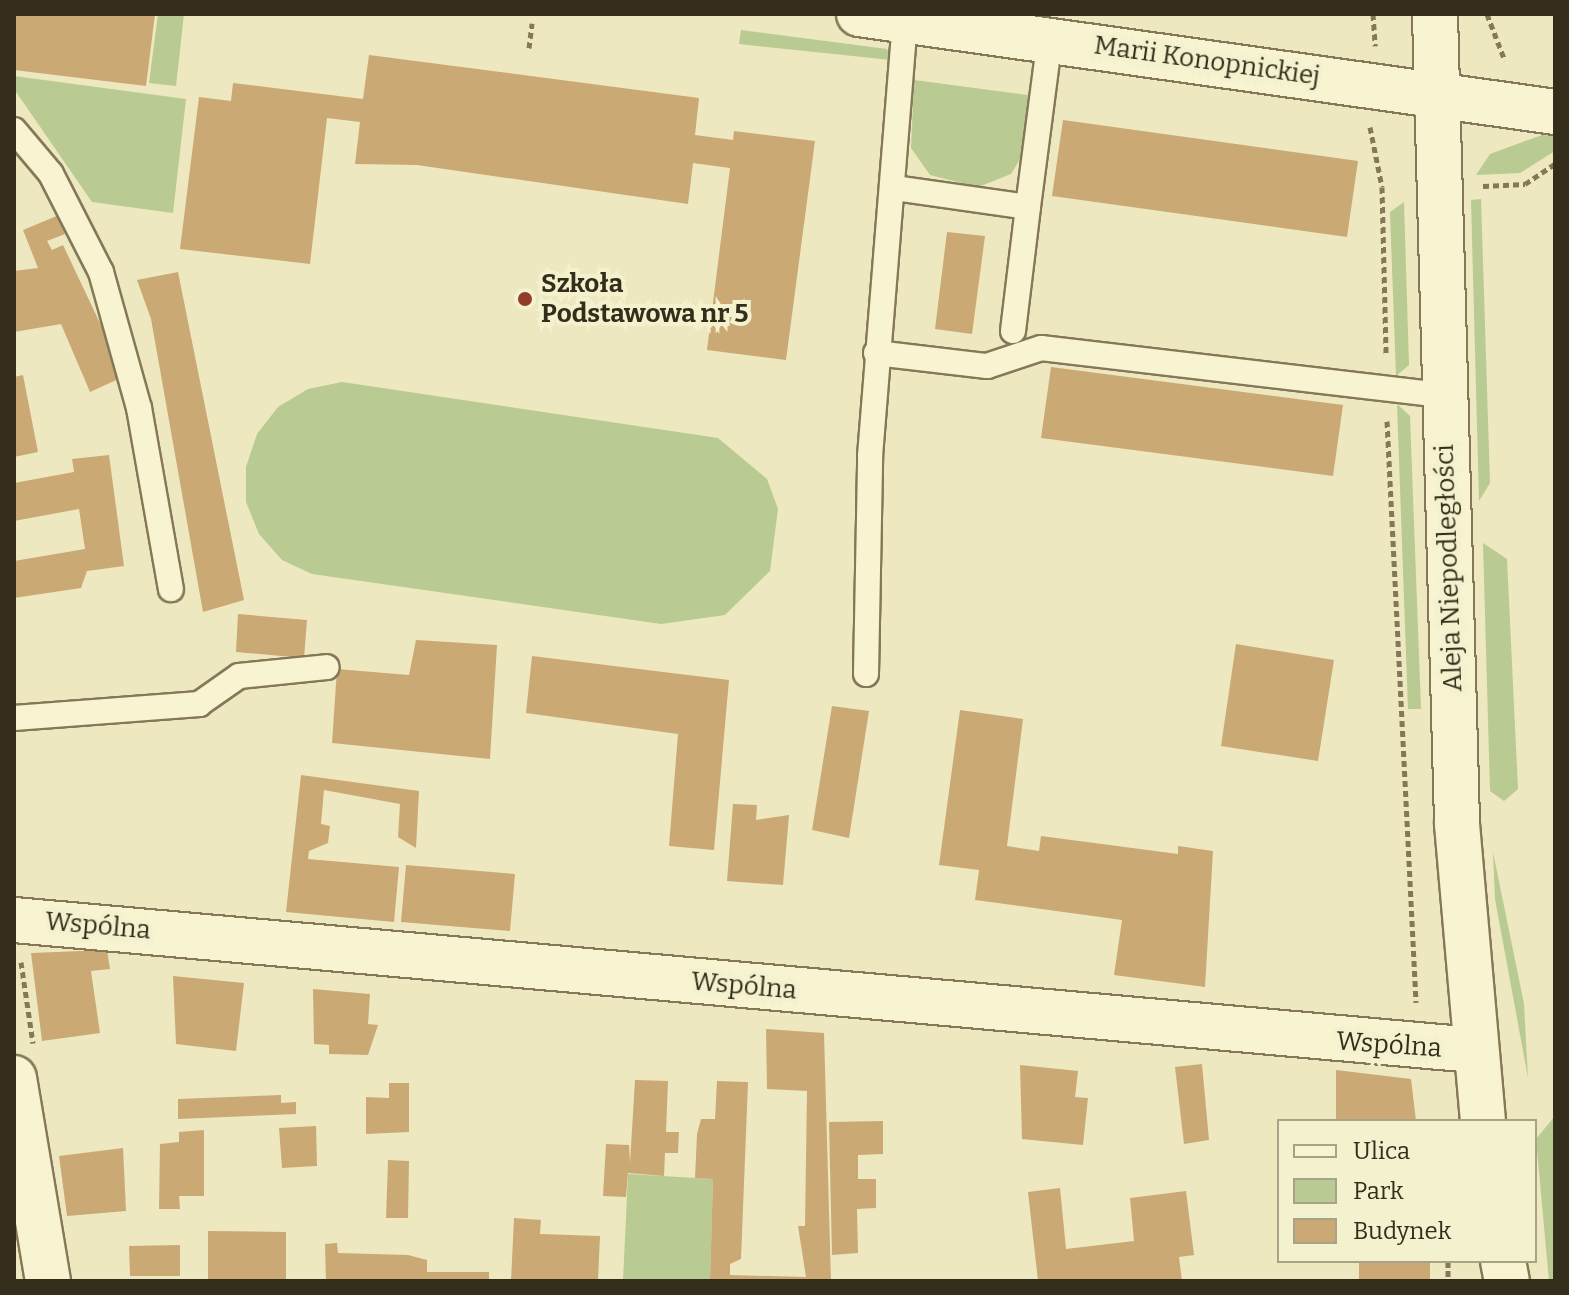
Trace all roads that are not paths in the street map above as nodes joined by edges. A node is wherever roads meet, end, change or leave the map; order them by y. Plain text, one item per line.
1 (859, 14) edge
2 (1435, 14) edge
3 (905, 20) junction
4 (1050, 38) junction
5 (1438, 96) junction
6 (1555, 112) edge
7 (14, 130) edge
8 (895, 188) junction
9 (1028, 207) junction
10 (1013, 331) dead end
11 (876, 353) junction
12 (1444, 395) junction
13 (171, 589) dead end
14 (327, 667) dead end
15 (866, 674) dead end
16 (14, 718) edge
17 (14, 920) edge
18 (1473, 1050) junction
19 (14, 1078) edge
20 (1483, 1119) edge
21 (48, 1281) edge

1 - 3 street, Marii Konopnickiej
2 - 5 street, Aleja Niepodległości
3 - 4 street, Marii Konopnickiej
3 - 8 lane
4 - 5 street, Marii Konopnickiej
4 - 9 lane
5 - 6 street, Marii Konopnickiej
5 - 12 street, Aleja Niepodległości
7 - 13 lane
8 - 9 lane
8 - 11 lane
9 - 10 lane
11 - 12 lane
11 - 15 lane
12 - 18 street, Aleja Niepodległości
14 - 16 lane
17 - 18 street, Wspólna
18 - 20 street, Aleja Niepodległości
19 - 21 street

